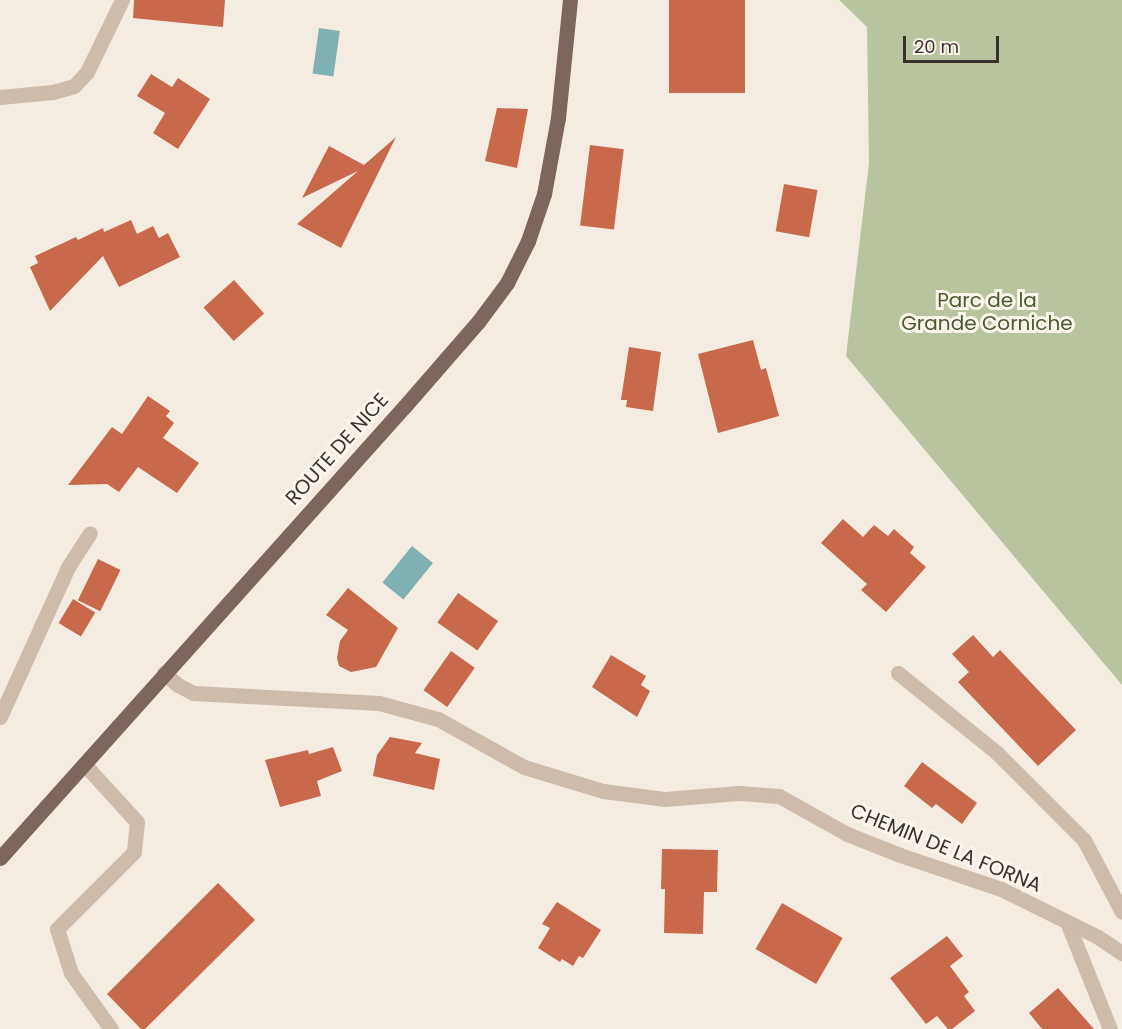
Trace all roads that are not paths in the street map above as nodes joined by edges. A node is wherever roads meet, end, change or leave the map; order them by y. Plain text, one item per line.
1 (122, 0) edge
2 (570, 0) edge
3 (0, 97) edge
4 (90, 533) dead end
5 (164, 673) junction
6 (898, 673) dead end
7 (0, 717) edge
8 (85, 765) junction
9 (0, 858) edge
10 (1122, 912) edge
11 (1067, 922) junction
12 (1122, 953) edge
13 (111, 1029) edge
14 (1110, 1029) edge

1 - 3 street
2 - 5 main road, ROUTE DE NICE
4 - 7 street
5 - 8 main road, ROUTE DE NICE
5 - 11 street, CHEMIN DE LA FORNA
6 - 10 street
8 - 9 main road, ROUTE DE NICE
8 - 13 street
11 - 12 street, CHEMIN DE LA FORNA
11 - 14 street

